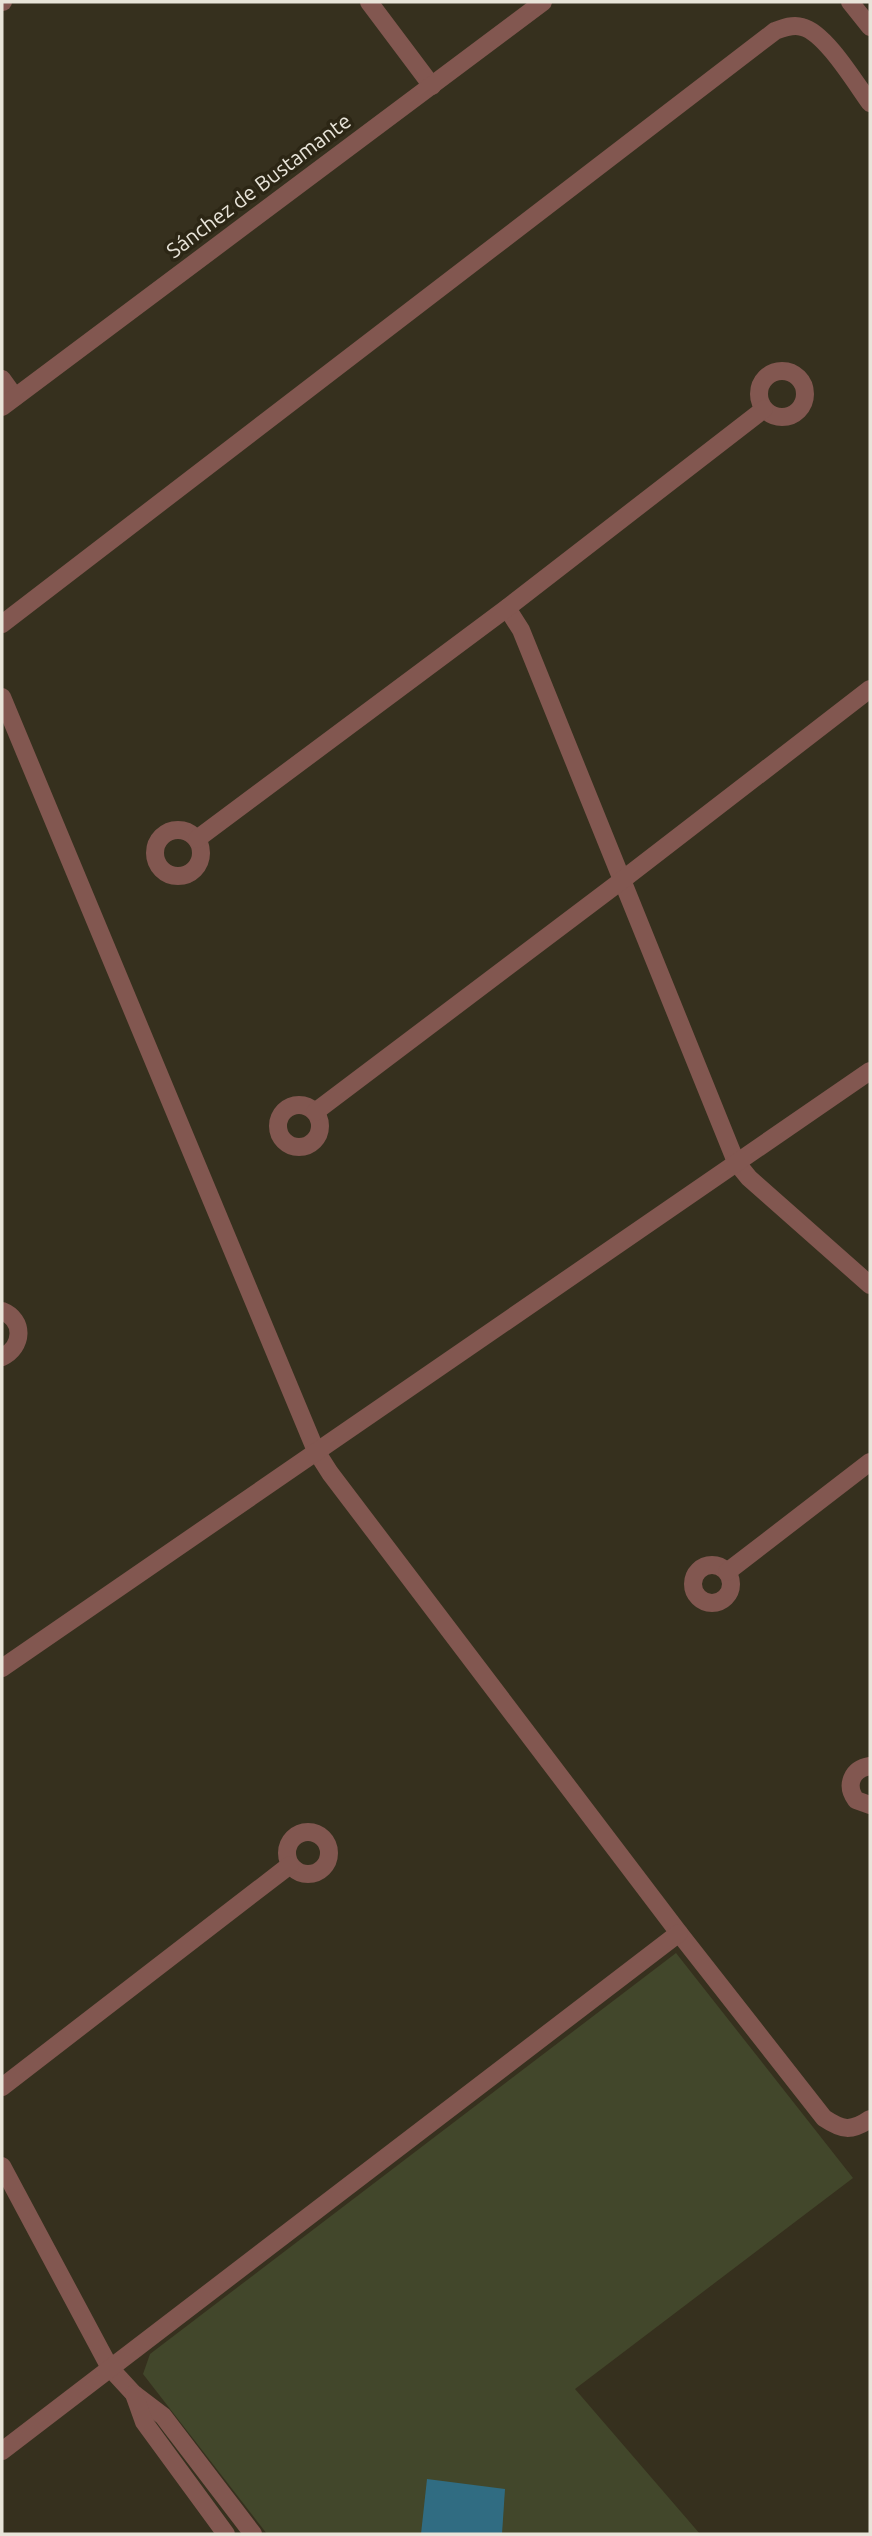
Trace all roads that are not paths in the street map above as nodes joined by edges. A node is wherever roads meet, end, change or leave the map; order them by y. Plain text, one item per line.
1 (369, 2) edge
2 (544, 2) edge
3 (850, 2) edge
4 (870, 27) edge
5 (432, 86) junction
6 (870, 103) edge
7 (2, 379) edge
8 (8, 402) edge
9 (764, 409) dead end
10 (507, 608) junction
11 (2, 624) edge
12 (870, 689) edge
13 (2, 697) edge
14 (197, 839) dead end
15 (621, 881) junction
16 (870, 1071) edge
17 (315, 1112) dead end
18 (737, 1162) junction
19 (870, 1284) edge
20 (2, 1311) edge
21 (2, 1357) edge
22 (316, 1451) junction
23 (870, 1462) edge
24 (727, 1572) dead end
25 (2, 1668) edge
26 (870, 1766) edge
27 (870, 1805) edge
28 (290, 1865) dead end
29 (679, 1933) junction
30 (2, 2087) edge
31 (870, 2119) edge
32 (2, 2166) edge
33 (110, 2368) junction
34 (134, 2394) junction
35 (2, 2451) edge
36 (226, 2534) edge
37 (253, 2534) edge

1 - 5 street
2 - 5 street, Sánchez de Bustamante
3 - 4 street
5 - 8 street, Sánchez de Bustamante
6 - 11 street
7 - 8 street
9 - 10 street
10 - 14 street
10 - 15 street
12 - 15 street
13 - 22 street
15 - 17 street
15 - 18 street
16 - 18 street
18 - 19 street
18 - 22 street
20 - 21 street
22 - 25 street
22 - 29 street
23 - 24 street
26 - 27 street
28 - 30 street
29 - 31 street
29 - 33 street
32 - 33 street
33 - 34 street
33 - 35 street
34 - 36 street
34 - 37 street

